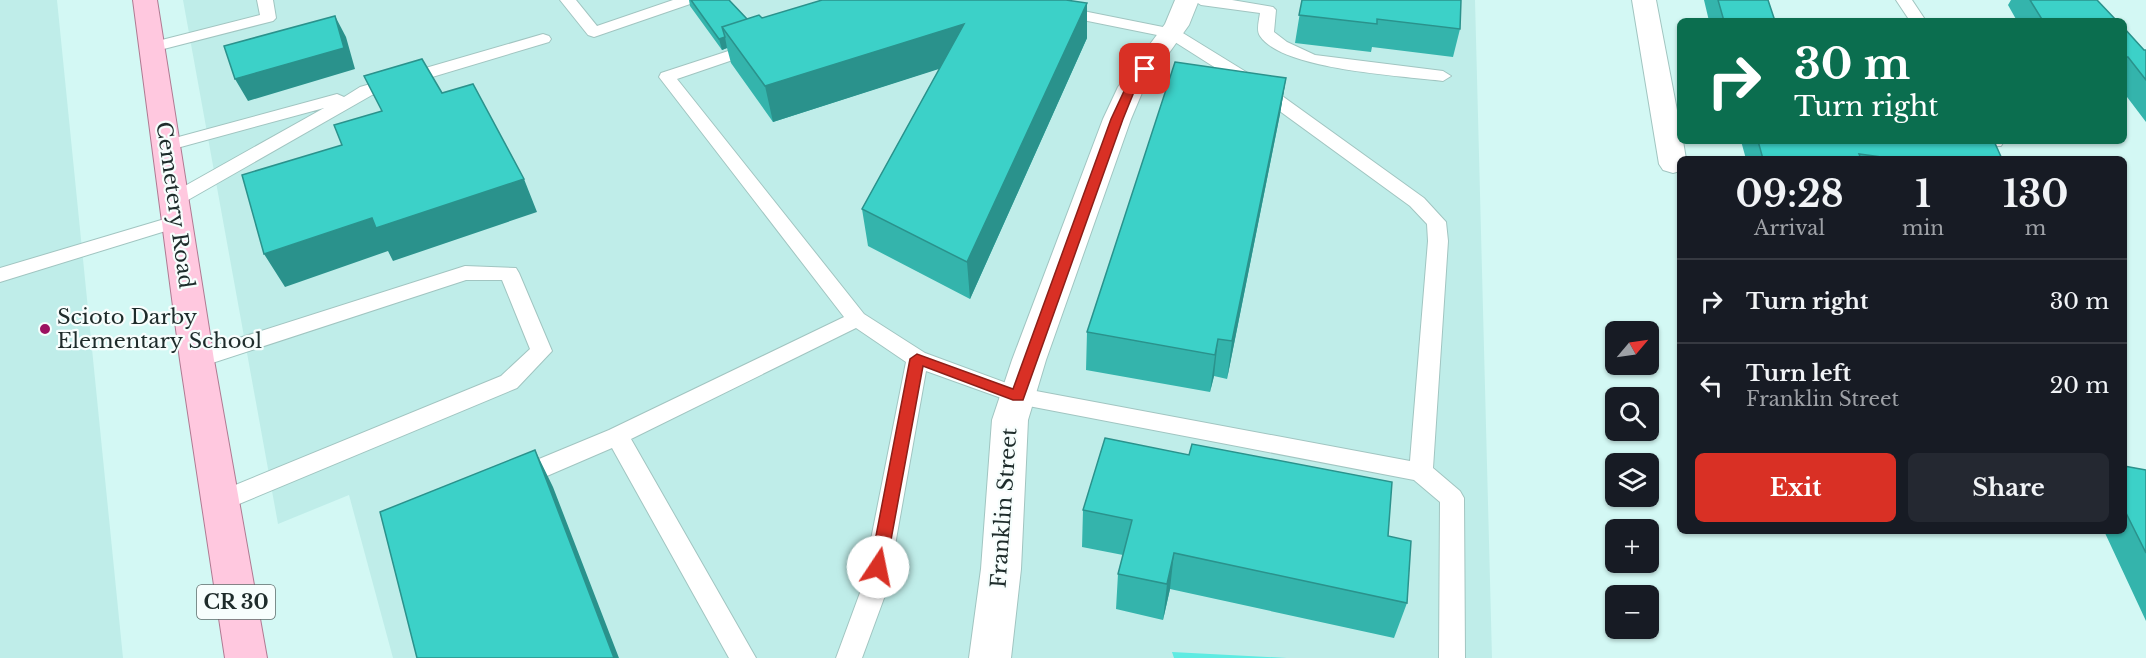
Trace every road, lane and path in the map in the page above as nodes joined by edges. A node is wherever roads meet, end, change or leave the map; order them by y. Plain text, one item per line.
1 (145, 0) edge
2 (265, 0) edge
3 (568, 0) edge
4 (688, 0) edge
5 (1187, 0) edge
6 (1201, 0) edge
7 (1644, 0) edge
8 (1904, 0) edge
9 (1268, 5) edge
10 (1045, 9) edge
11 (1916, 18) edge
12 (1172, 33) junction
13 (543, 39) dead end
14 (769, 42) edge
15 (152, 47) junction
16 (1443, 76) dead end
17 (366, 91) junction
18 (166, 146) junction
19 (1673, 164) dead end
20 (176, 211) junction
21 (0, 275) edge
22 (857, 319) junction
23 (917, 359) junction
24 (197, 360) junction
25 (1018, 396) junction
26 (617, 436) junction
27 (1421, 472) junction
28 (499, 486) edge
29 (219, 502) junction
30 (246, 658) edge
31 (743, 658) edge
32 (849, 658) edge
33 (990, 658) edge
34 (1452, 658) edge

1 - 15 main road, Cemetery Road / CR 30
2 - 15 lane
3 - 4 lane
5 - 12 street, Franklin Street
6 - 9 lane
7 - 19 street
8 - 11 lane
9 - 16 lane
10 - 12 lane
12 - 25 street, Franklin Street
12 - 27 lane
13 - 17 lane
14 - 22 lane
15 - 18 main road, Cemetery Road / CR 30
17 - 18 lane
17 - 20 lane
18 - 20 main road, Cemetery Road / CR 30
20 - 21 lane
20 - 24 main road, Cemetery Road / CR 30
22 - 23 lane
22 - 26 lane
23 - 25 lane
23 - 32 lane
24 - 29 main road, Cemetery Road / CR 30
24 - 29 lane
25 - 27 lane
25 - 33 street, Franklin Street
26 - 28 lane
26 - 31 lane
27 - 34 lane
29 - 30 main road, Cemetery Road / CR 30

